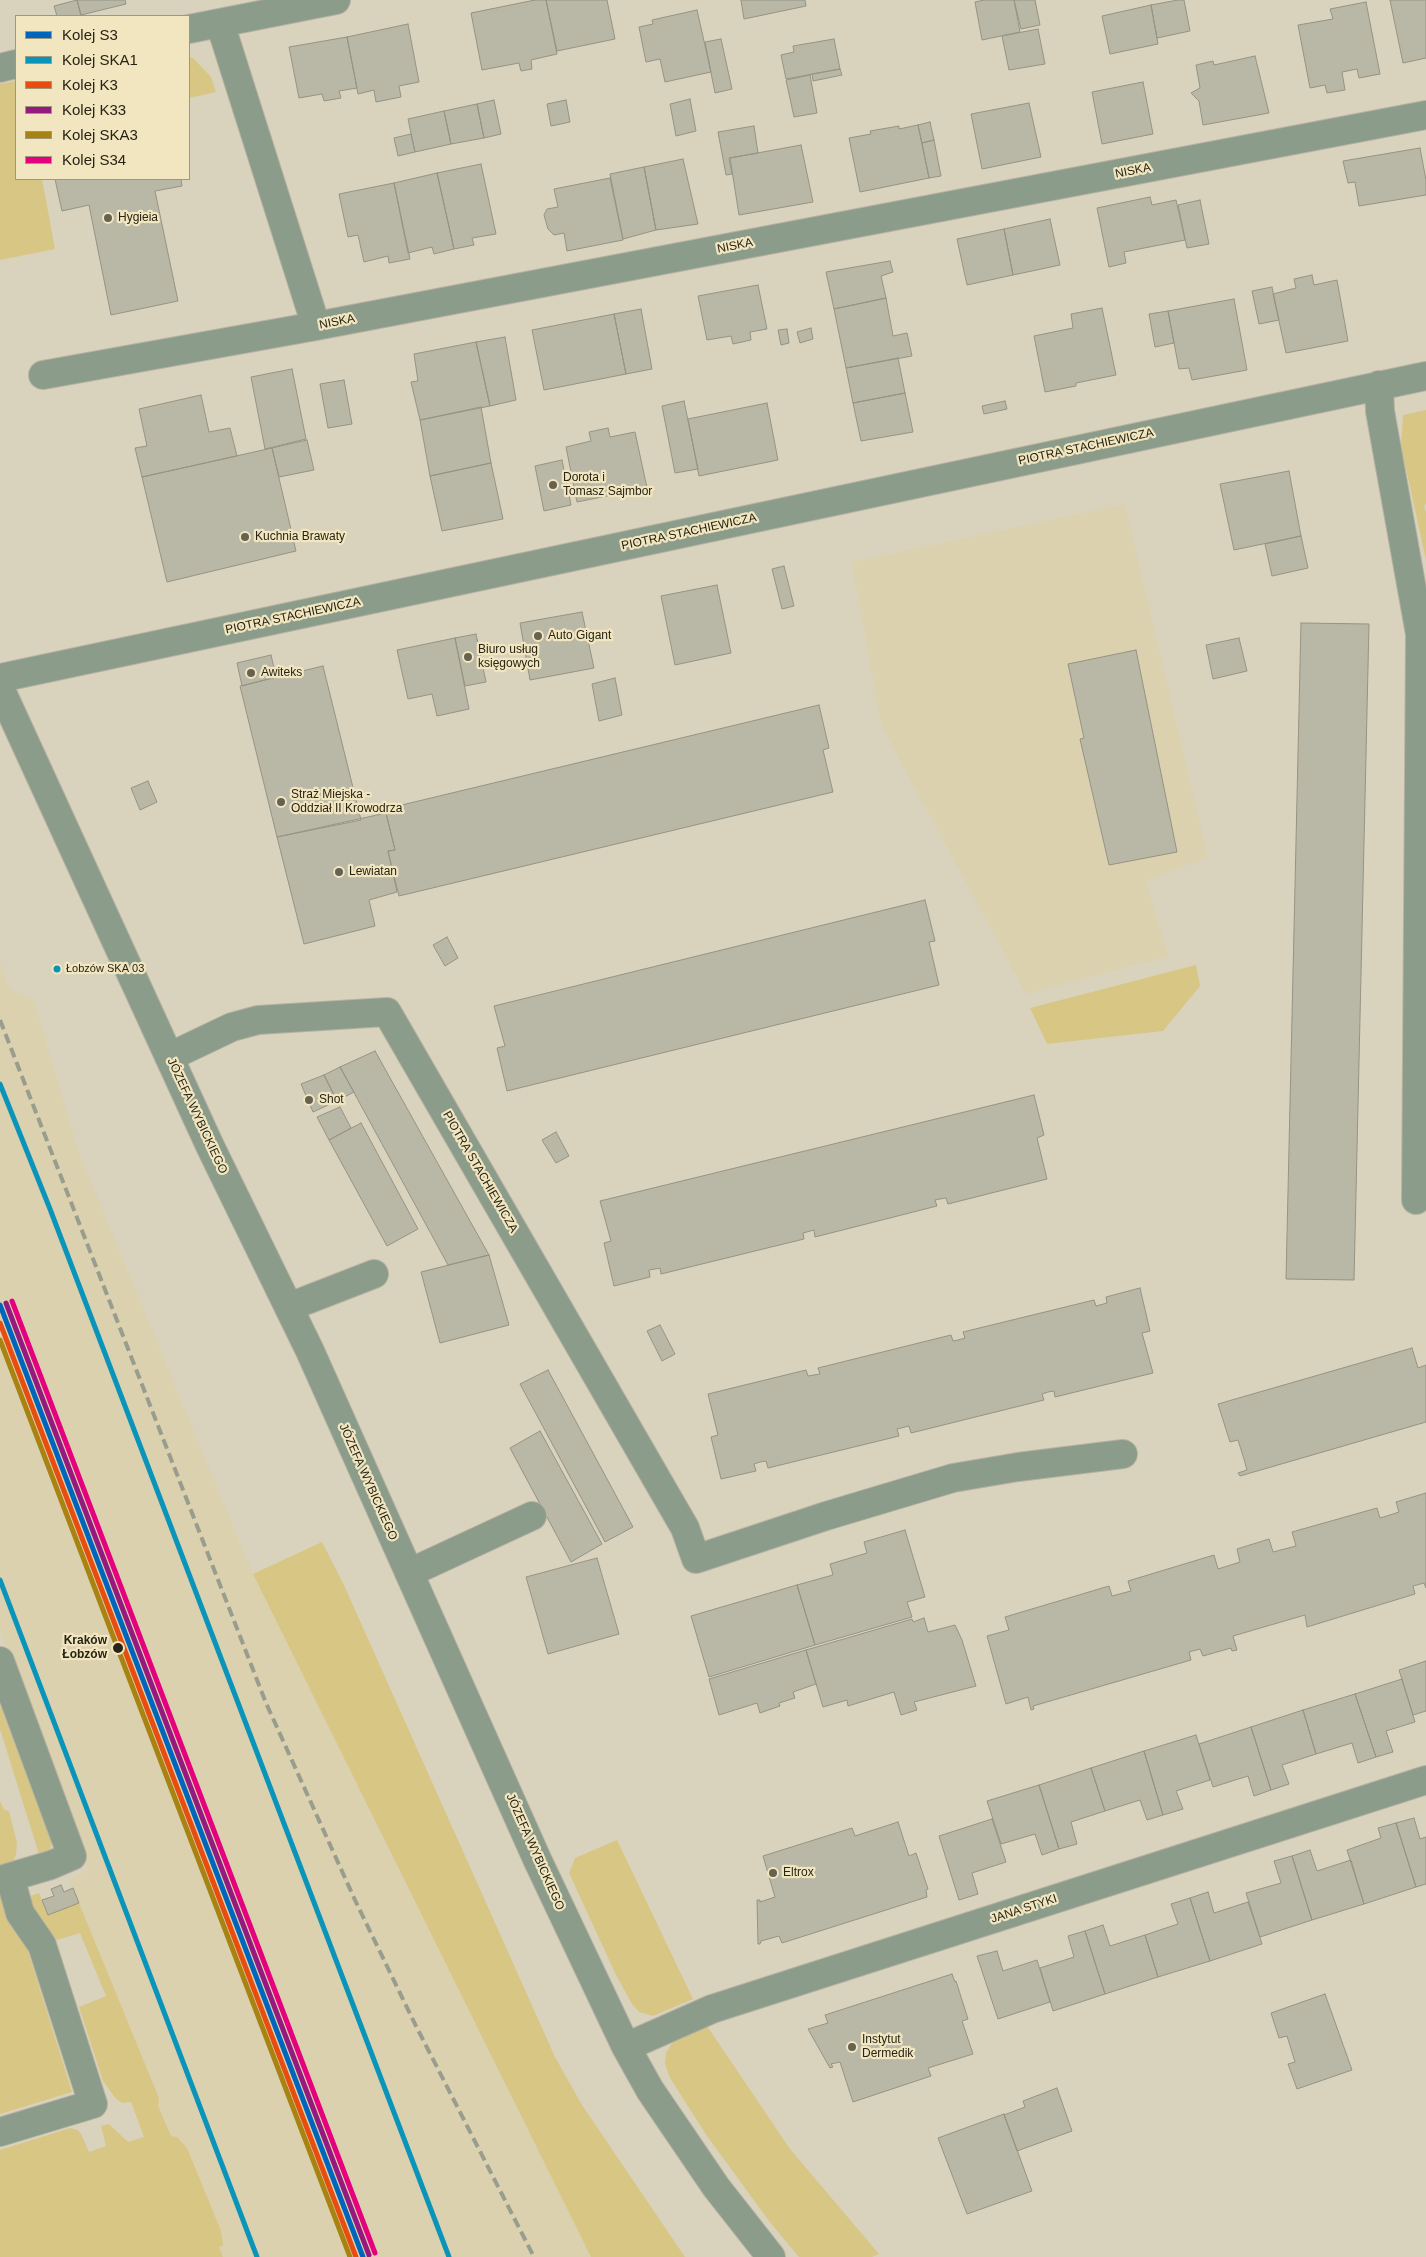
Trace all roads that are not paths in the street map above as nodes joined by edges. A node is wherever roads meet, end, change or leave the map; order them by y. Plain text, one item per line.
1 (336, 0) edge
2 (220, 23) junction
3 (190, 29) edge
4 (15, 64) edge
5 (0, 68) edge
6 (1426, 115) edge
7 (316, 326) junction
8 (43, 375) dead end
9 (1426, 376) edge
10 (1379, 385) junction
11 (0, 678) edge
12 (0, 688) edge
13 (169, 1057) junction
14 (1416, 1200) dead end
15 (374, 1274) dead end
16 (289, 1307) junction
17 (1123, 1454) dead end
18 (532, 1516) dead end
19 (409, 1573) junction
20 (0, 1661) edge
21 (1426, 1780) edge
22 (5, 1879) edge
23 (626, 2046) junction
24 (0, 2132) edge
25 (771, 2257) edge

1 - 2 street
2 - 3 street
2 - 7 street
4 - 5 street
6 - 7 street, NISKA
7 - 8 street, NISKA
9 - 10 street, PIOTRA STACHIEWICZA
10 - 11 street, PIOTRA STACHIEWICZA
10 - 14 street
12 - 13 street, JÓZEFA WYBICKIEGO
13 - 16 street, JÓZEFA WYBICKIEGO
13 - 17 street, PIOTRA STACHIEWICZA
15 - 16 street
16 - 19 street, JÓZEFA WYBICKIEGO
18 - 19 street
19 - 23 street, JÓZEFA WYBICKIEGO
20 - 22 street
21 - 23 street, JANA STYKI
22 - 24 street
23 - 25 street, JÓZEFA WYBICKIEGO

